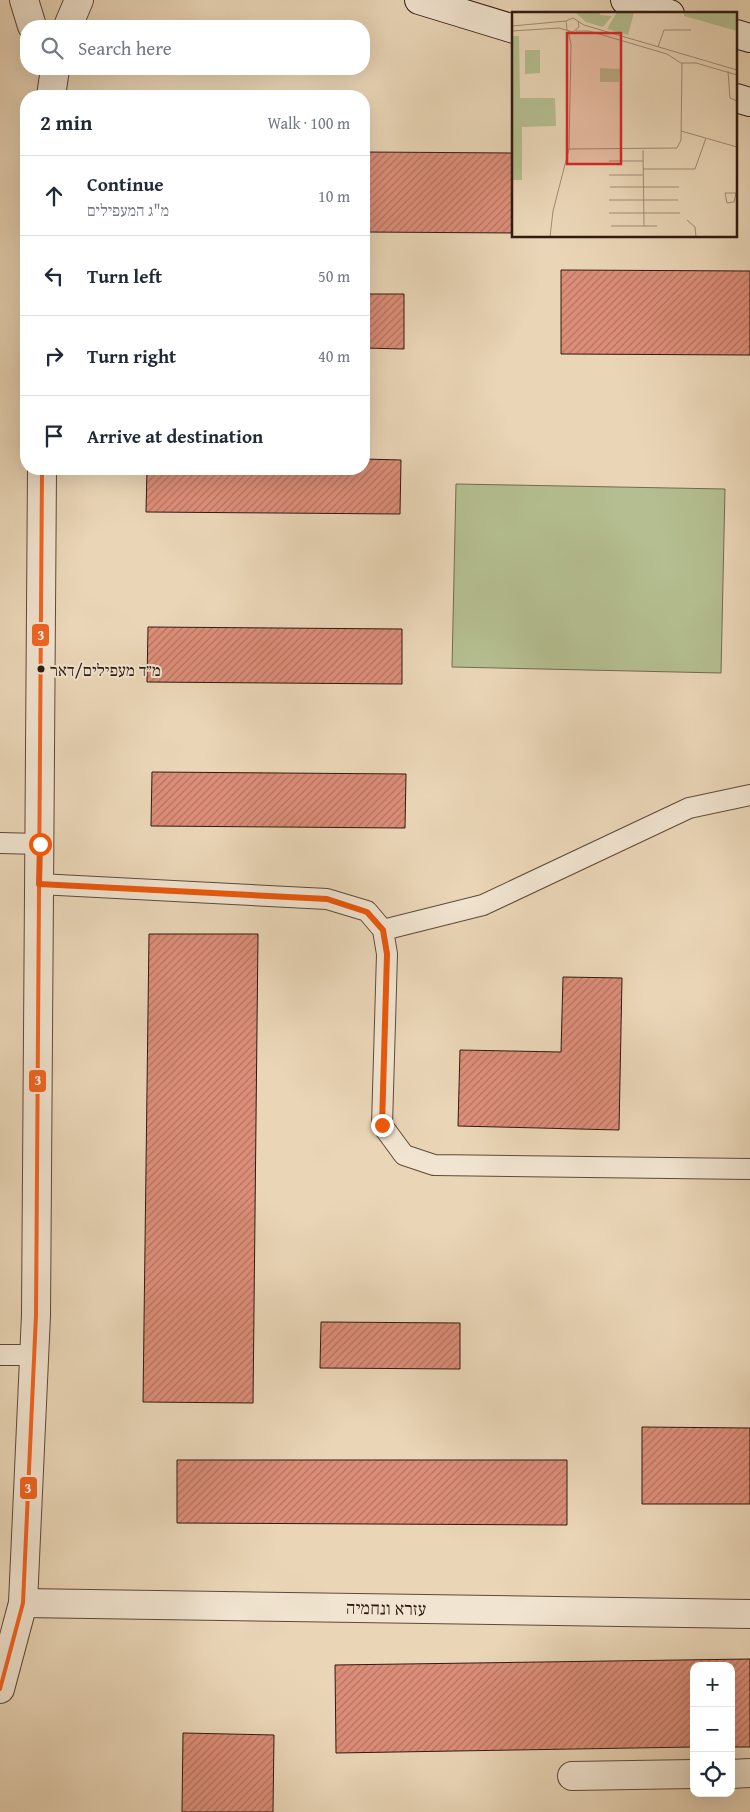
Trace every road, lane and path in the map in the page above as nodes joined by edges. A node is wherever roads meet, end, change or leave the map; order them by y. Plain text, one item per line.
1 (24, 0) edge
2 (79, 0) edge
3 (419, 0) edge
4 (625, 0) edge
5 (664, 12) edge
6 (30, 20) edge
7 (71, 20) edge
8 (512, 28) edge
9 (40, 75) edge
10 (54, 75) edge
11 (41, 90) edge
12 (52, 90) edge
13 (42, 475) edge
14 (750, 795) edge
15 (0, 843) edge
16 (40, 844) junction
17 (39, 884) junction
18 (383, 930) junction
19 (750, 1169) edge
20 (0, 1355) edge
21 (34, 1355) junction
22 (23, 1603) junction
23 (750, 1614) edge
24 (0, 1689) edge
25 (750, 1773) edge
26 (690, 1774) edge
27 (735, 1774) edge
28 (572, 1776) dead end

1 - 6 street
2 - 7 street
3 - 8 street
4 - 5 street
9 - 11 street
10 - 12 street
13 - 16 street
14 - 18 lane
15 - 16 lane
16 - 17 street
17 - 18 lane
17 - 21 street
18 - 19 lane
20 - 21 lane
21 - 22 street
22 - 23 street, עזרא ונחמיה
22 - 24 street
25 - 27 street
26 - 28 street

